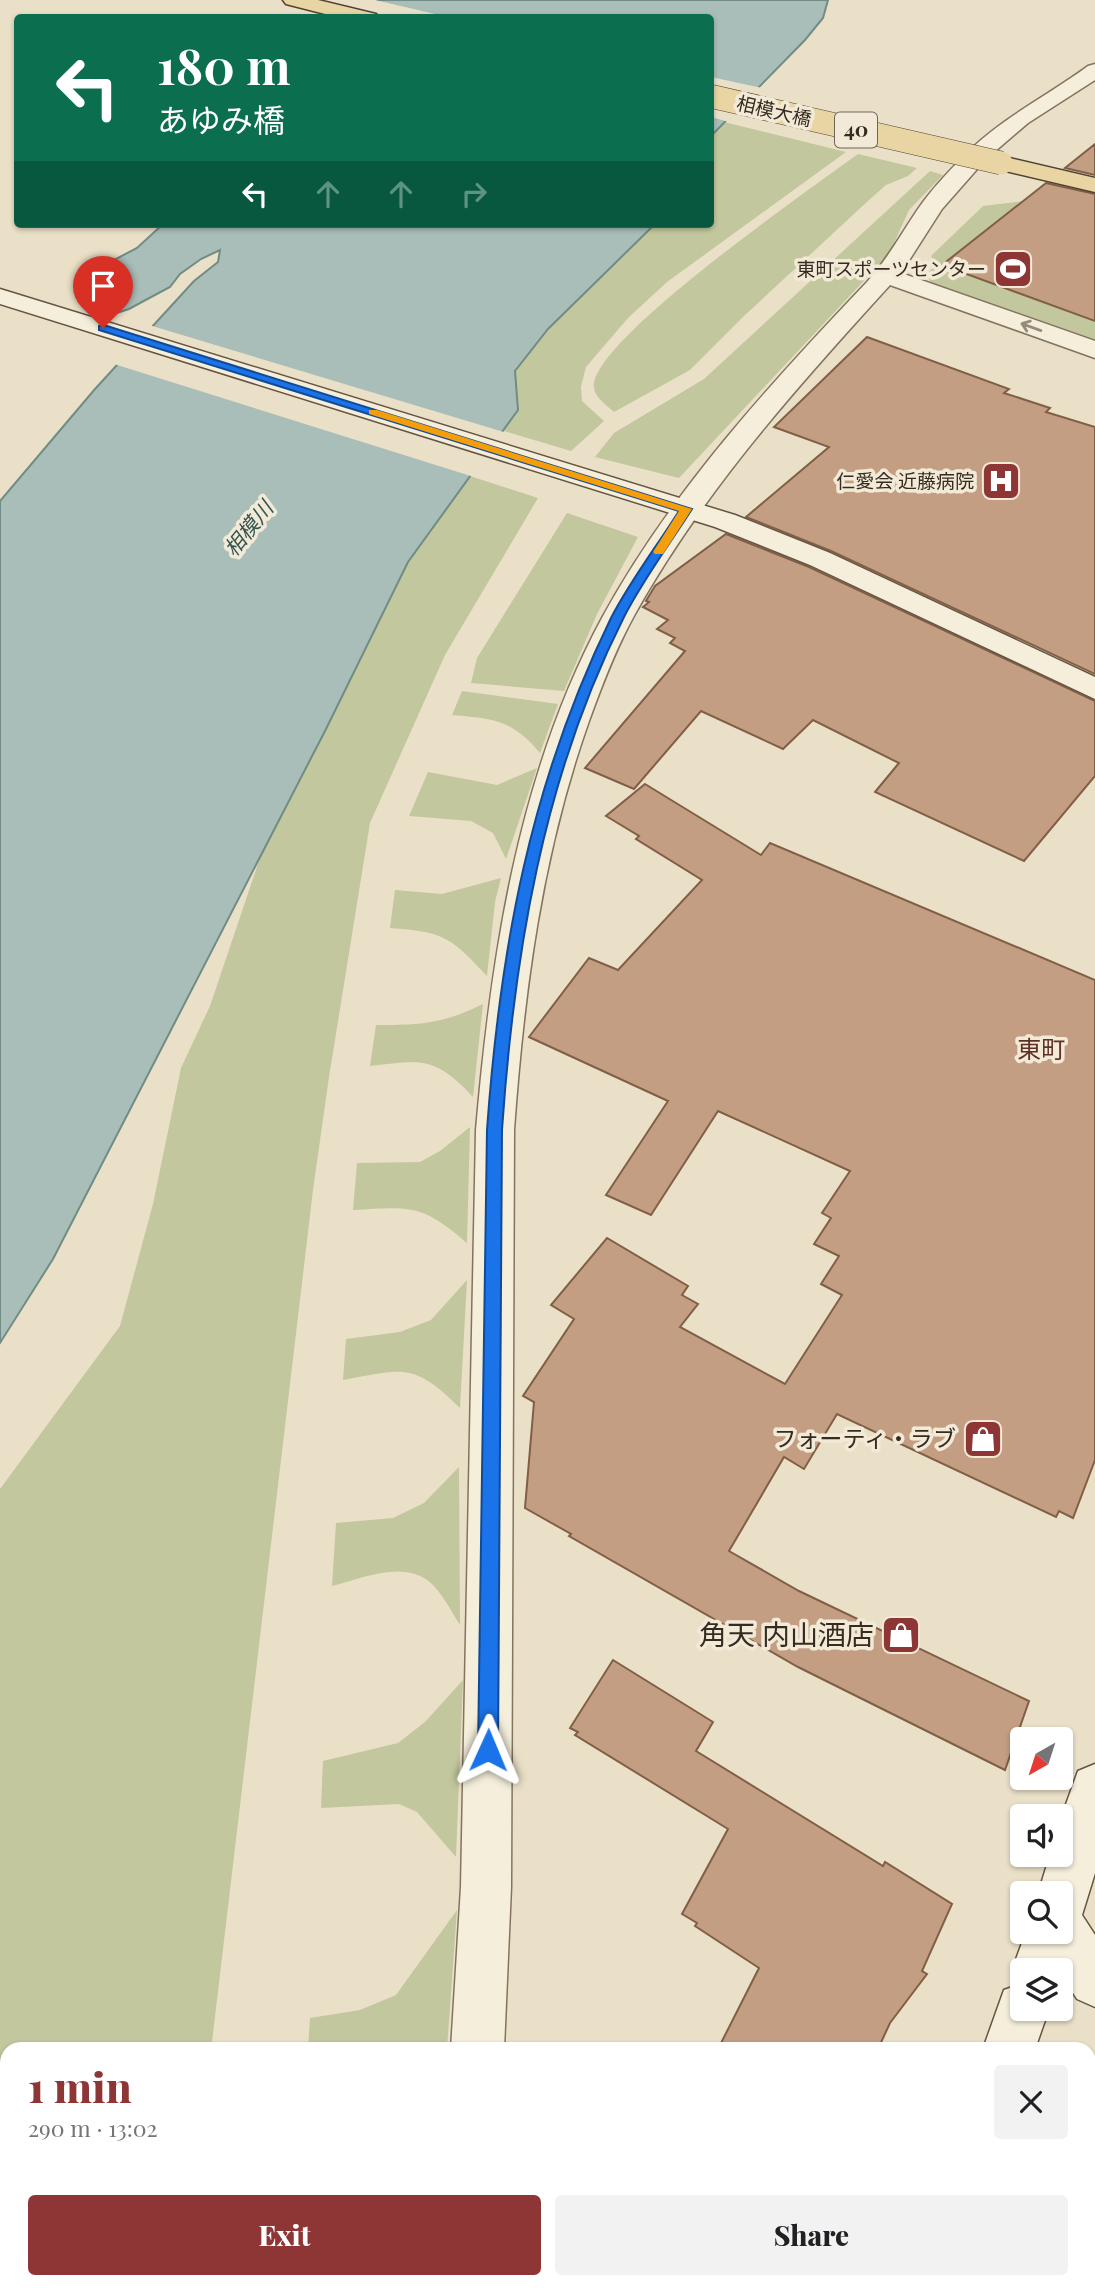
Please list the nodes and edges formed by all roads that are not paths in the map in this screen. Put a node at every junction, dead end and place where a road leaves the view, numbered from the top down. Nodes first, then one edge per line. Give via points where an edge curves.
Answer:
1 (293, 0) edge
2 (352, 14) edge
3 (1095, 70) edge
4 (714, 97) edge
5 (1095, 185) edge
6 (887, 276) junction
7 (0, 296) edge
8 (1095, 351) edge
9 (673, 505) junction
10 (1095, 690) edge
11 (1095, 1788) edge
12 (1067, 1881) edge
13 (1071, 1944) edge
14 (1095, 1981) edge
15 (1019, 2021) edge
16 (477, 2042) edge
17 (1011, 2042) edge

1 - 2 main road
3 - 6 street via 995,139 927,213
4 - 5 main road, 相模大橋 / 40, bridge
8 -> 6 street
6 - 9 street
7 - 9 street
9 - 10 street via 820,559
9 - 16 street via 573,719 545,802 511,965 501,1040 495,1130 486,1887
11 - 12 street
13 - 14 street
15 - 17 street

